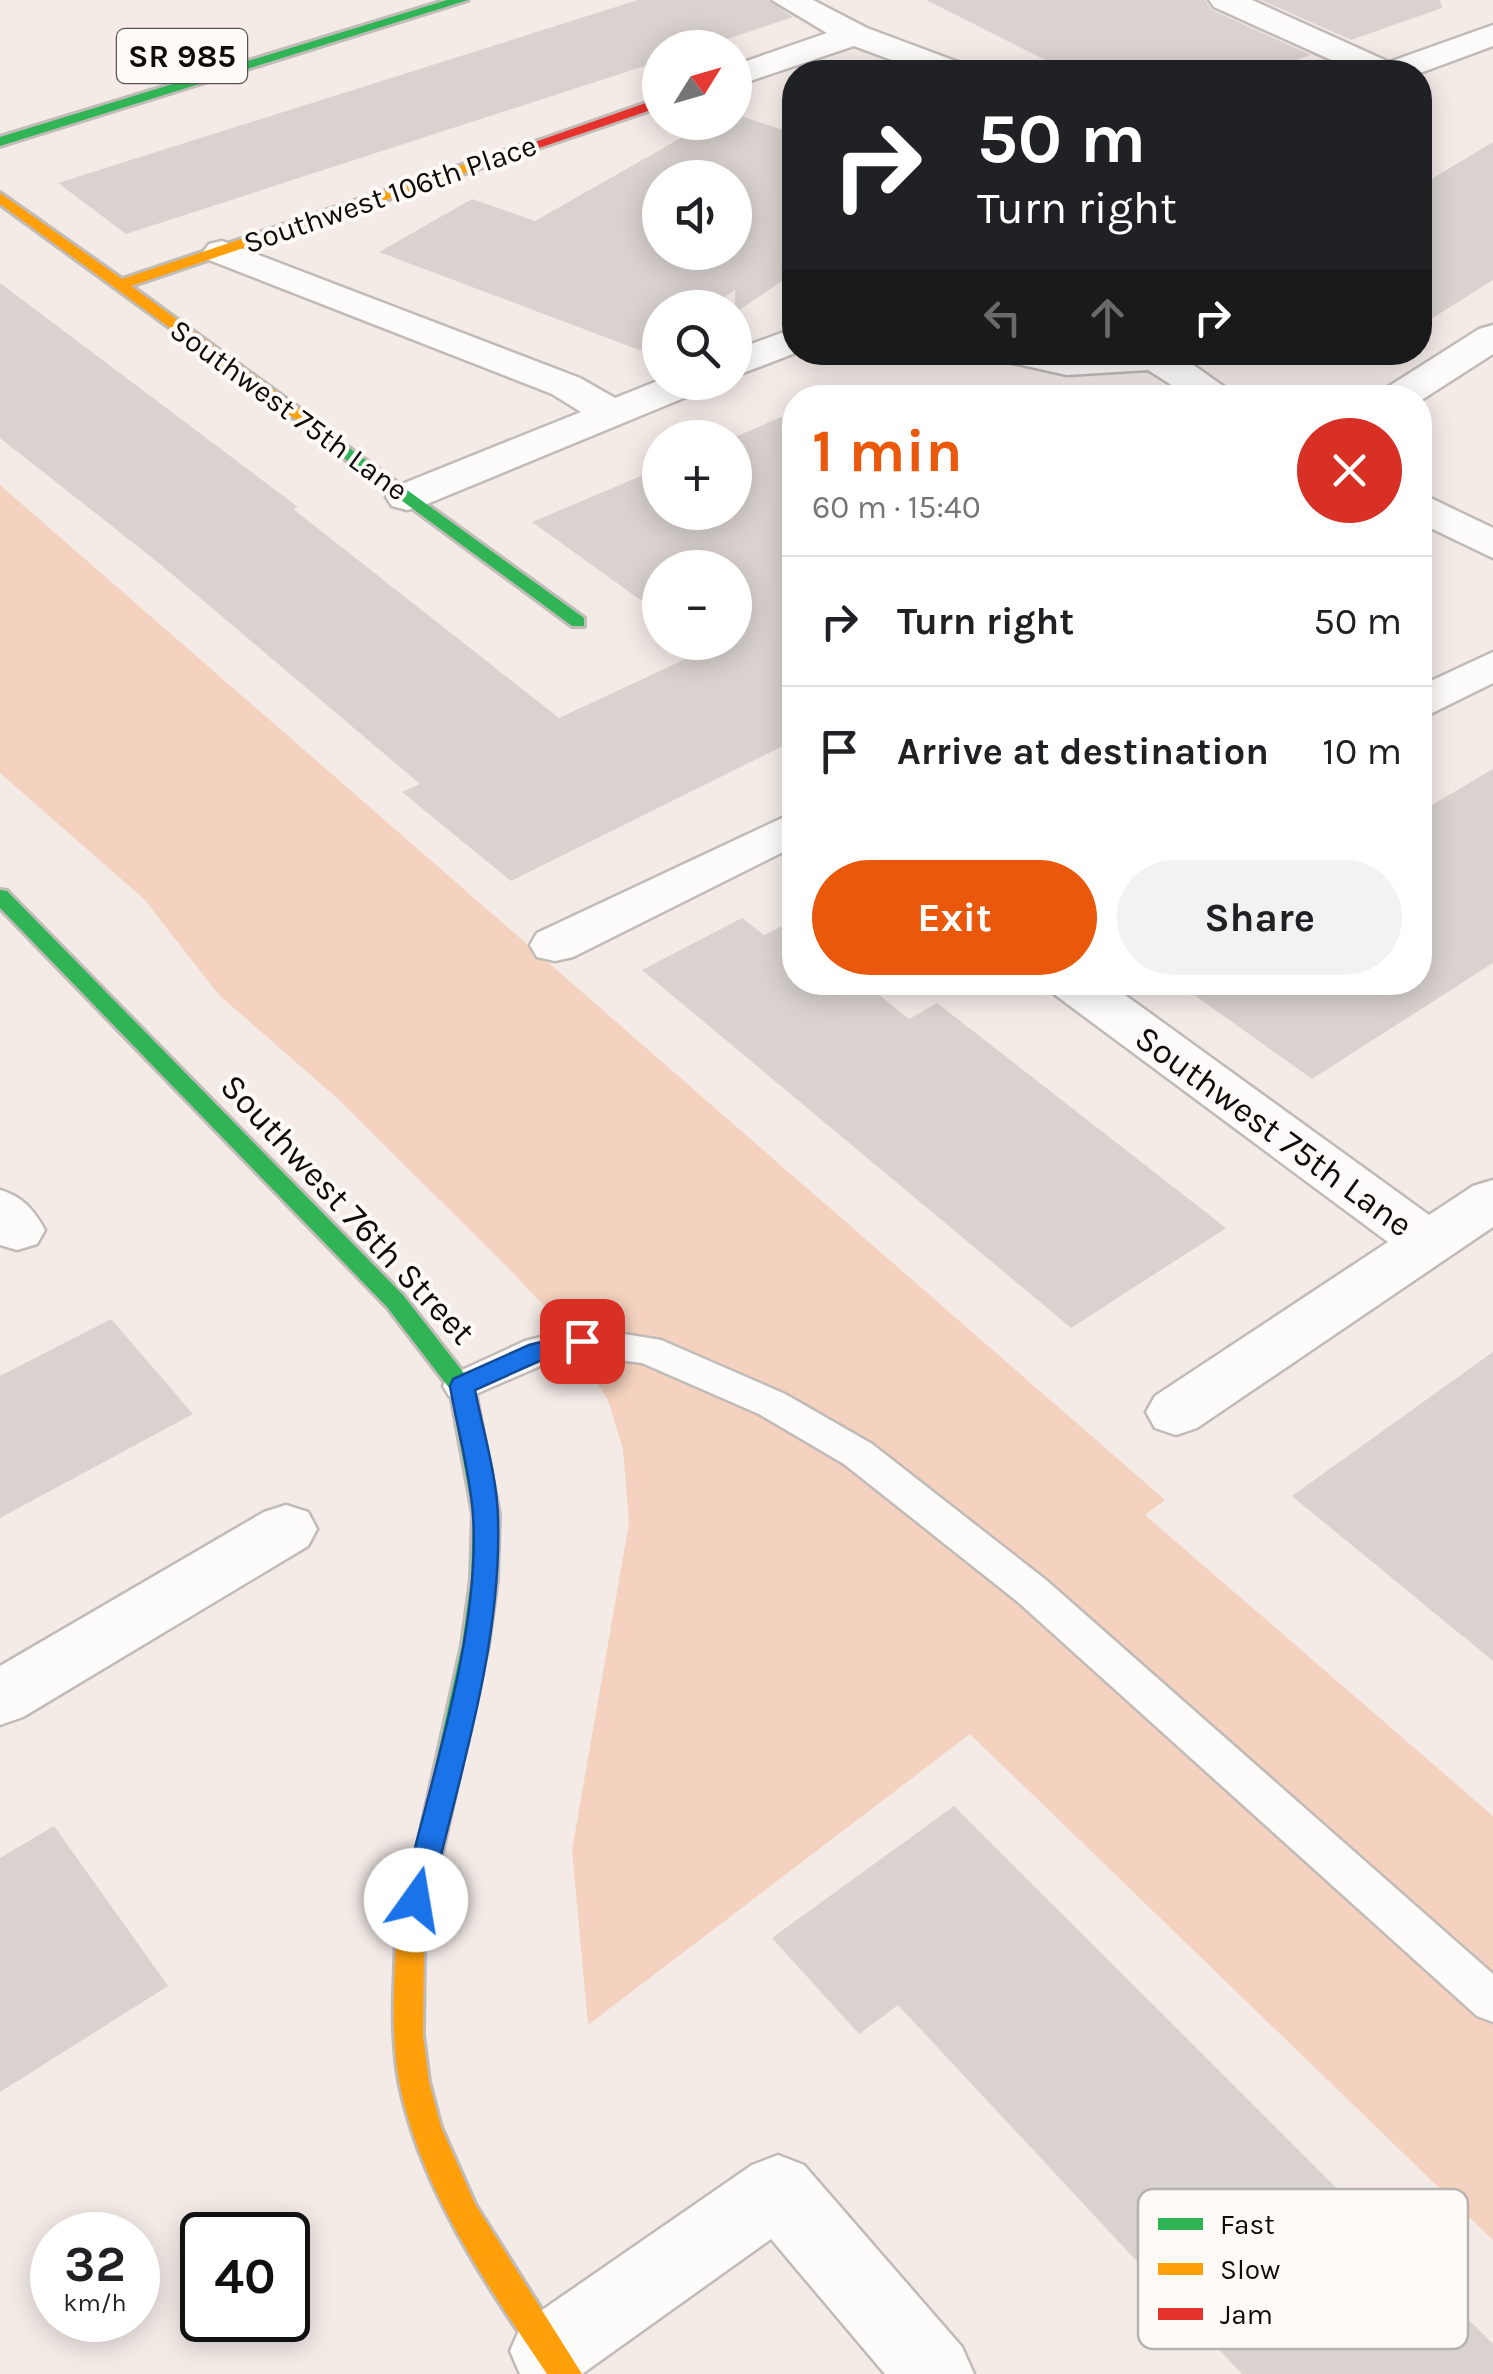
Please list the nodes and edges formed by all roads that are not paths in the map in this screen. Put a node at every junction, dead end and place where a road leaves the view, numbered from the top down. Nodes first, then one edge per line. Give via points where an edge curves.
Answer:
1 (462, 0) edge
2 (788, 0) edge
3 (1226, 0) edge
4 (855, 34) junction
5 (1493, 35) edge
6 (923, 60) edge
7 (1361, 60) edge
8 (1422, 60) edge
9 (752, 70) edge
10 (752, 75) edge
11 (782, 84) edge
12 (642, 108) edge
13 (0, 142) edge
14 (0, 197) edge
15 (222, 252) junction
16 (120, 284) junction
17 (1493, 337) edge
18 (782, 345) edge
19 (752, 357) edge
20 (1166, 365) edge
21 (1199, 385) edge
22 (1417, 385) edge
23 (645, 400) edge
24 (611, 414) junction
25 (407, 497) junction
26 (1432, 512) edge
27 (1493, 545) edge
28 (578, 622) dead end
29 (1493, 665) edge
30 (1432, 699) edge
31 (782, 833) edge
32 (0, 896) edge
33 (555, 945) dead end
34 (1090, 995) edge
35 (1493, 1200) edge
36 (1428, 1243) junction
37 (462, 1386) junction
38 (1176, 1412) dead end
39 (286, 1529) dead end
40 (0, 1698) edge
41 (1493, 2002) edge
42 (557, 2362) edge
43 (935, 2374) edge

1 - 13 street, SR 985
2 - 4 street
3 - 7 street
4 - 6 street
4 - 9 street
5 - 8 street
10 - 11 street
12 - 15 street, Southwest 106th Place
14 - 16 street, Southwest 75th Lane
15 - 16 street, Southwest 106th Place
15 - 24 street via 566,386
16 - 25 street, Southwest 75th Lane
17 - 22 street
18 - 19 street
20 - 21 street
23 - 24 street
24 - 25 street
25 - 28 street, Southwest 75th Lane
26 - 27 street
29 - 30 street
31 - 33 street
32 - 37 street, Southwest 76th Street via 395,1300
34 - 36 street, Southwest 75th Lane
35 - 36 street
36 - 38 street
37 - 41 lane via 538,1351 582,1341 648,1350 772,1404 858,1454 1032,1590
37 - 42 street, Southwest 76th Street via 486,1514 484,1580 412,1918 408,2038 430,2138 472,2224
39 - 40 street
42 - 43 street via 778,2190

